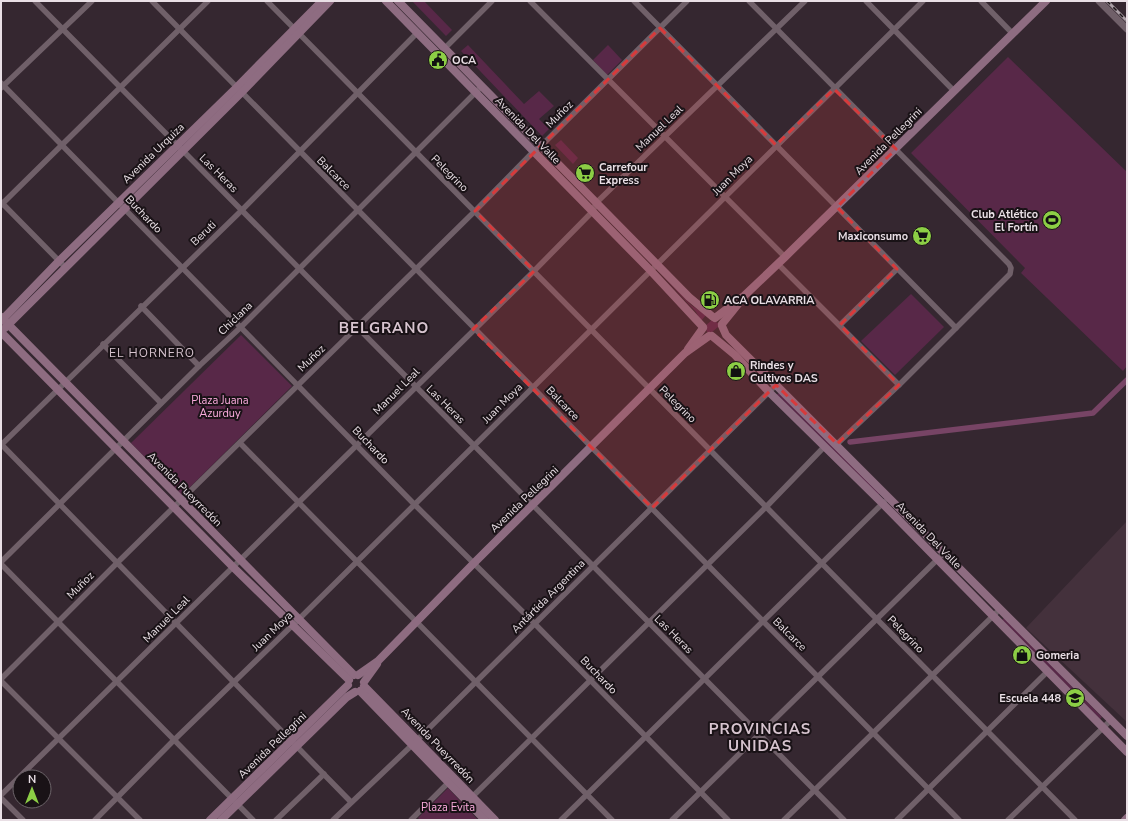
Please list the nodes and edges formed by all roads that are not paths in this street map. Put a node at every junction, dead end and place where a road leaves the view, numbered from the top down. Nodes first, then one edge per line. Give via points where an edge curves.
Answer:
1 (35, 1) edge
2 (92, 1) edge
3 (152, 1) edge
4 (208, 1) edge
5 (267, 1) edge
6 (322, 1) edge
7 (330, 1) edge
8 (386, 1) edge
9 (398, 1) edge
10 (492, 1) edge
11 (530, 1) edge
12 (634, 1) edge
13 (687, 1) edge
14 (749, 1) edge
15 (805, 1) edge
16 (866, 1) edge
17 (923, 1) edge
18 (981, 1) edge
19 (1046, 1) edge
20 (1098, 1) edge
21 (660, 28) junction
22 (776, 29) junction
23 (1127, 29) edge
24 (62, 30) junction
25 (179, 30) junction
26 (297, 30) junction
27 (895, 30) junction
28 (417, 33) junction
29 (1013, 34) junction
30 (445, 48) junction
31 (608, 80) junction
32 (2, 85) edge
33 (482, 86) junction
34 (718, 86) junction
35 (120, 87) junction
36 (834, 89) junction
37 (238, 90) junction
38 (954, 91) junction
39 (476, 93) junction
40 (358, 95) junction
41 (665, 136) junction
42 (61, 145) junction
43 (776, 145) junction
44 (541, 146) junction
45 (180, 148) junction
46 (896, 149) junction
47 (299, 152) junction
48 (533, 152) junction
49 (416, 153) junction
50 (725, 197) junction
51 (2, 203) edge
52 (596, 203) junction
53 (122, 205) junction
54 (837, 207) junction
55 (242, 210) junction
56 (358, 211) junction
57 (475, 211) junction
58 (593, 211) junction
59 (785, 257) junction
60 (657, 263) junction
61 (61, 264) junction
62 (778, 264) junction
63 (182, 267) junction
64 (300, 268) junction
65 (416, 268) junction
66 (897, 269) junction
67 (650, 270) junction
68 (534, 271) junction
69 (744, 296) junction
70 (142, 306) junction
71 (714, 317) junction
72 (3, 320) edge
73 (722, 325) junction
74 (840, 325) junction
75 (241, 327) junction
76 (357, 327) junction
77 (591, 328) junction
78 (703, 328) junction
79 (956, 328) junction
80 (473, 329) junction
81 (1, 331) edge
82 (711, 336) junction
83 (103, 344) junction
84 (685, 353) junction
85 (199, 366) junction
86 (66, 382) junction
87 (776, 385) junction
88 (899, 385) junction
89 (297, 386) junction
90 (415, 387) junction
91 (532, 387) junction
92 (58, 390) junction
93 (649, 390) junction
94 (769, 392) junction
95 (161, 403) junction
96 (240, 443) junction
97 (356, 444) junction
98 (837, 444) junction
99 (1, 445) edge
100 (120, 445) junction
101 (474, 446) junction
102 (824, 447) junction
103 (592, 448) junction
104 (710, 450) junction
105 (890, 497) junction
106 (182, 500) junction
107 (299, 503) junction
108 (882, 503) junction
109 (59, 504) junction
110 (414, 504) junction
111 (532, 506) junction
112 (767, 506) junction
113 (175, 507) junction
114 (652, 508) junction
115 (945, 552) junction
116 (240, 559) junction
117 (937, 559) junction
118 (357, 561) junction
119 (821, 562) junction
120 (1, 563) edge
121 (116, 564) junction
122 (473, 564) junction
123 (708, 564) junction
124 (593, 566) junction
125 (234, 567) junction
126 (1000, 609) junction
127 (993, 616) junction
128 (877, 618) junction
129 (763, 620) junction
130 (176, 622) junction
131 (296, 622) junction
132 (649, 622) junction
133 (57, 623) junction
134 (416, 623) junction
135 (534, 623) junction
136 (378, 661) junction
137 (1048, 672) junction
138 (932, 676) junction
139 (819, 677) junction
140 (704, 678) junction
141 (352, 679) junction
142 (1, 680) edge
143 (591, 680) junction
144 (116, 682) junction
145 (233, 682) junction
146 (476, 682) junction
147 (361, 688) junction
148 (1111, 720) junction
149 (1104, 728) junction
150 (874, 732) junction
151 (987, 732) junction
152 (760, 734) junction
153 (645, 736) junction
154 (1127, 736) edge
155 (530, 737) junction
156 (59, 739) junction
157 (173, 741) junction
158 (294, 743) junction
159 (414, 743) junction
160 (1127, 752) edge
161 (324, 774) junction
162 (448, 783) junction
163 (1042, 786) junction
164 (929, 789) junction
165 (815, 790) junction
166 (700, 792) junction
167 (586, 794) junction
168 (1, 795) edge
169 (1, 798) edge
170 (118, 798) junction
171 (469, 799) junction
172 (234, 802) junction
173 (351, 802) junction
174 (1127, 818) edge
175 (414, 819) edge
176 (490, 819) edge
177 (23, 820) edge
178 (95, 820) edge
179 (140, 820) edge
180 (210, 820) edge
181 (221, 820) edge
182 (253, 820) edge
183 (276, 820) edge
184 (333, 820) edge
185 (561, 820) edge
186 (612, 820) edge
187 (672, 820) edge
188 (728, 820) edge
189 (784, 820) edge
190 (844, 820) edge
191 (897, 820) edge
192 (959, 820) edge
193 (1008, 820) edge
194 (1075, 820) edge
195 (1125, 820) edge

1 - 24 street, Las Heras
2 - 24 street
3 - 25 street, Balcarce
4 - 25 street
5 - 26 street, Pelegrino
6 - 26 main road, Avenida Urquiza
7 - 26 main road
8 - 28 main road, Avenida Del Valle
9 - 30 main road, Avenida Del Valle
10 - 30 street
11 - 31 street
12 - 21 street
13 - 21 street, Muñoz
14 - 22 street
15 - 22 street, Manuel Leal
16 - 27 street
17 - 27 street, Juan Moya
18 - 29 street
19 - 29 main road, Avenida Pellegrini
20 - 23 street
21 - 31 street, Muñoz
21 - 34 street
22 - 34 street, Manuel Leal
22 - 36 street
24 - 32 street
24 - 35 street, Las Heras
25 - 35 street
25 - 37 street, Balcarce
26 - 37 main road, Avenida Urquiza
26 - 40 street, Pelegrino
27 - 36 street, Juan Moya
27 - 38 street
28 - 39 main road, Avenida Del Valle
28 - 40 street, Beruti
29 - 38 main road, Avenida Pellegrini
30 - 33 main road, Avenida Del Valle
31 - 41 street
31 - 44 street, Muñoz
32 - 42 street, Buchardo
33 - 39 street, Chiclana
33 - 44 main road, Avenida Del Valle
34 - 41 street, Manuel Leal
34 - 43 street
35 - 42 street
35 - 45 street, Las Heras
36 - 43 street, Juan Moya
36 - 46 street
37 - 45 main road, Avenida Urquiza
37 - 47 street, Balcarce
38 - 46 main road, Avenida Pellegrini
39 - 48 main road, Avenida Del Valle
39 - 49 street, Chiclana
40 - 47 street, Beruti
40 - 49 street, Pelegrino
41 - 50 street
41 - 52 street, Manuel Leal
42 - 51 street
42 - 53 street, Buchardo
43 - 50 street, Juan Moya
43 - 54 street
44 - 48 street, Muñoz
44 - 52 main road, Avenida Del Valle
45 - 53 main road, Avenida Urquiza
45 - 55 street, Las Heras
46 - 54 main road, Avenida Pellegrini
46 - 79 street via 1011,268 1010,274
47 - 55 street, Beruti
47 - 56 street, Balcarce
48 - 57 street, Muñoz
48 - 58 main road, Avenida Del Valle
49 - 56 street, Chiclana
49 - 57 street, Pelegrino
50 - 59 street
50 - 60 street, Juan Moya
51 - 61 street
52 - 58 street, Manuel Leal
52 - 60 main road, Avenida Del Valle
53 - 61 main road, Avenida Urquiza
53 - 63 street, Buchardo
54 - 59 main road, Avenida Pellegrini
54 - 66 street
55 - 63 street, Beruti
55 - 64 street, Las Heras
56 - 64 street, Chiclana
56 - 65 street, Balcarce
57 - 65 street, Muñoz
57 - 68 street, Pelegrino
58 - 67 main road, Avenida Del Valle
58 - 68 street, Manuel Leal
59 - 62 main road, Avenida Pellegrini
60 - 67 street, Juan Moya
60 - 71 main road, Avenida Del Valle via 689,297
61 - 72 main road, Avenida Urquiza
62 - 69 main road, Avenida Pellegrini
62 - 74 street
63 - 70 street, Beruti
63 - 75 street, Buchardo
64 - 75 street, Chiclana
64 - 76 street, Las Heras
65 - 76 street, Muñoz
65 - 80 street, Balcarce
66 - 74 street
66 - 79 street
67 - 77 street, Juan Moya
67 - 78 main road, Avenida Del Valle
68 - 77 street, Pelegrino
68 - 80 street, Manuel Leal
69 - 71 main road, Avenida Pellegrini
69 - 73 main road, Avenida Pellegrini
70 - 83 street, Beruti
70 - 85 street
71 - 73 main road
71 - 78 main road via 707,320
72 - 81 main road, Avenida Urquiza
72 - 86 main road, Avenida Pueyrredón
73 - 82 main road via 718,332
73 - 87 main road, Avenida Del Valle via 726,335
74 - 88 street
75 - 85 street, Chiclana
75 - 89 street, Buchardo
76 - 89 street, Muñoz
76 - 90 street, Las Heras
77 - 91 street, Juan Moya
77 - 93 street, Pelegrino
78 - 82 main road via 703,331
78 - 84 main road, Avenida Pellegrini
79 - 88 street
80 - 90 street, Manuel Leal
80 - 91 street, Balcarce
81 - 92 main road, Avenida Pueyrredón
82 - 84 main road, Avenida Pellegrini
82 - 94 main road, Avenida Del Valle via 735,355
83 - 86 street, Beruti
83 - 95 street
84 - 93 main road, Avenida Pellegrini
85 - 95 street, Chiclana
86 - 92 street, Beruti
86 - 100 main road, Avenida Pueyrredón
87 - 94 street, Antártida Argentina
87 - 98 main road, Avenida Del Valle
88 - 98 street
89 - 96 street, Muñoz
89 - 97 street, Buchardo
90 - 97 street, Manuel Leal
90 - 101 street, Las Heras
91 - 101 street, Juan Moya
91 - 103 street, Balcarce
92 - 99 street, Beruti
92 - 100 main road, Avenida Pueyrredón
93 - 103 main road, Avenida Pellegrini
93 - 104 street, Pelegrino
94 - 102 main road, Avenida Del Valle
94 - 104 street, Antártida Argentina
95 - 100 street, Chiclana
96 - 106 street, Muñoz
96 - 107 street
97 - 107 street, Manuel Leal
97 - 110 street, Buchardo
98 - 105 main road, Avenida Del Valle
99 - 109 street
100 - 106 main road, Avenida Pueyrredón
100 - 109 street, Chiclana
100 - 113 main road, Avenida Pueyrredón
101 - 110 street, Juan Moya
101 - 111 street, Las Heras
102 - 108 main road, Avenida Del Valle
102 - 112 street
103 - 111 main road, Avenida Pellegrini
103 - 114 street, Balcarce
104 - 112 street, Pelegrino
104 - 114 street, Antártida Argentina
105 - 108 street
105 - 115 main road, Avenida Del Valle
106 - 113 street, Muñoz
106 - 116 main road, Avenida Pueyrredón
107 - 116 street, Manuel Leal
107 - 118 street
108 - 117 main road, Avenida Del Valle
108 - 119 street
109 - 120 street, Chiclana
109 - 121 street
110 - 118 street, Juan Moya
110 - 122 street, Buchardo
111 - 122 main road, Avenida Pellegrini
111 - 124 street, Las Heras
112 - 119 street, Pelegrino
112 - 123 street
113 - 121 street, Muñoz
113 - 125 main road, Avenida Pueyrredón
114 - 123 street, Balcarce
114 - 124 street, Antártida Argentina
115 - 117 street
115 - 126 main road, Avenida Del Valle
116 - 125 street, Manuel Leal
116 - 131 main road, Avenida Pueyrredón
117 - 127 main road, Avenida Del Valle
117 - 128 street
118 - 131 street, Juan Moya
118 - 134 street
119 - 128 street, Pelegrino
119 - 129 street
120 - 133 street
121 - 130 street
121 - 133 street, Muñoz
122 - 134 main road, Avenida Pellegrini
122 - 135 street, Buchardo
123 - 129 street, Balcarce
123 - 132 street
124 - 132 street, Las Heras
124 - 135 street, Antártida Argentina
125 - 130 street, Manuel Leal
125 - 131 main road, Avenida Pueyrredón
126 - 127 street
126 - 148 main road, Avenida Del Valle
127 - 137 main road, Avenida Del Valle
127 - 138 street
128 - 138 street, Pelegrino
128 - 139 street
129 - 139 street, Balcarce
129 - 140 street
130 - 144 street, Manuel Leal
130 - 145 street
131 - 141 main road, Avenida Pueyrredón
131 - 145 street, Juan Moya
132 - 140 street, Las Heras
132 - 143 street
133 - 142 street, Muñoz
133 - 144 street
134 - 136 main road, Avenida Pellegrini
134 - 146 street
135 - 143 street, Buchardo
135 - 146 street, Antártida Argentina
136 - 141 main road, Avenida Pellegrini
136 - 147 main road, Avenida Pellegrini
137 - 149 main road, Avenida Del Valle
137 - 151 street
138 - 150 street
138 - 151 street, Pelegrino
139 - 150 street, Balcarce
139 - 152 street
140 - 152 street, Las Heras
140 - 153 street
141 - 147 main road
141 - 147 main road via 349,689
141 - 158 main road, Avenida Pellegrini
142 - 156 street
143 - 153 street, Buchardo
143 - 155 street
144 - 156 street, Manuel Leal
144 - 157 street
145 - 157 street, Juan Moya
145 - 158 street
146 - 155 street
146 - 159 street, Antártida Argentina
147 - 158 main road, Avenida Pellegrini
147 - 159 main road, Avenida Pueyrredón
148 - 149 street
148 - 154 main road, Avenida Del Valle
149 - 160 main road, Avenida Del Valle
149 - 163 street
150 - 164 street, Balcarce
150 - 165 street
151 - 163 street, Pelegrino
151 - 164 street
152 - 165 street, Las Heras
152 - 166 street
153 - 166 street, Buchardo
153 - 167 street
155 - 167 street
155 - 171 street
156 - 168 street, Manuel Leal
156 - 170 street
157 - 170 street, Juan Moya
157 - 172 street
158 - 161 street
158 - 172 main road, Avenida Pellegrini
159 - 162 main road, Avenida Pueyrredón
159 - 171 main road, Avenida Pueyrredón
159 - 173 street, Antártida Argentina
161 - 173 street
161 - 183 street
162 - 171 main road, Avenida Pueyrredón
162 - 175 street
163 - 193 street
163 - 194 street, Pelegrino
164 - 191 street
164 - 192 street, Balcarce
165 - 189 street
165 - 190 street, Las Heras
166 - 187 street
166 - 188 street, Buchardo
167 - 185 street
167 - 186 street
169 - 177 street
170 - 178 street, Juan Moya
170 - 179 street
171 - 176 main road, Avenida Pueyrredón
172 - 180 main road, Avenida Pellegrini
172 - 181 main road, Avenida Pellegrini
172 - 182 street
173 - 184 street, Antártida Argentina
174 - 195 main road

